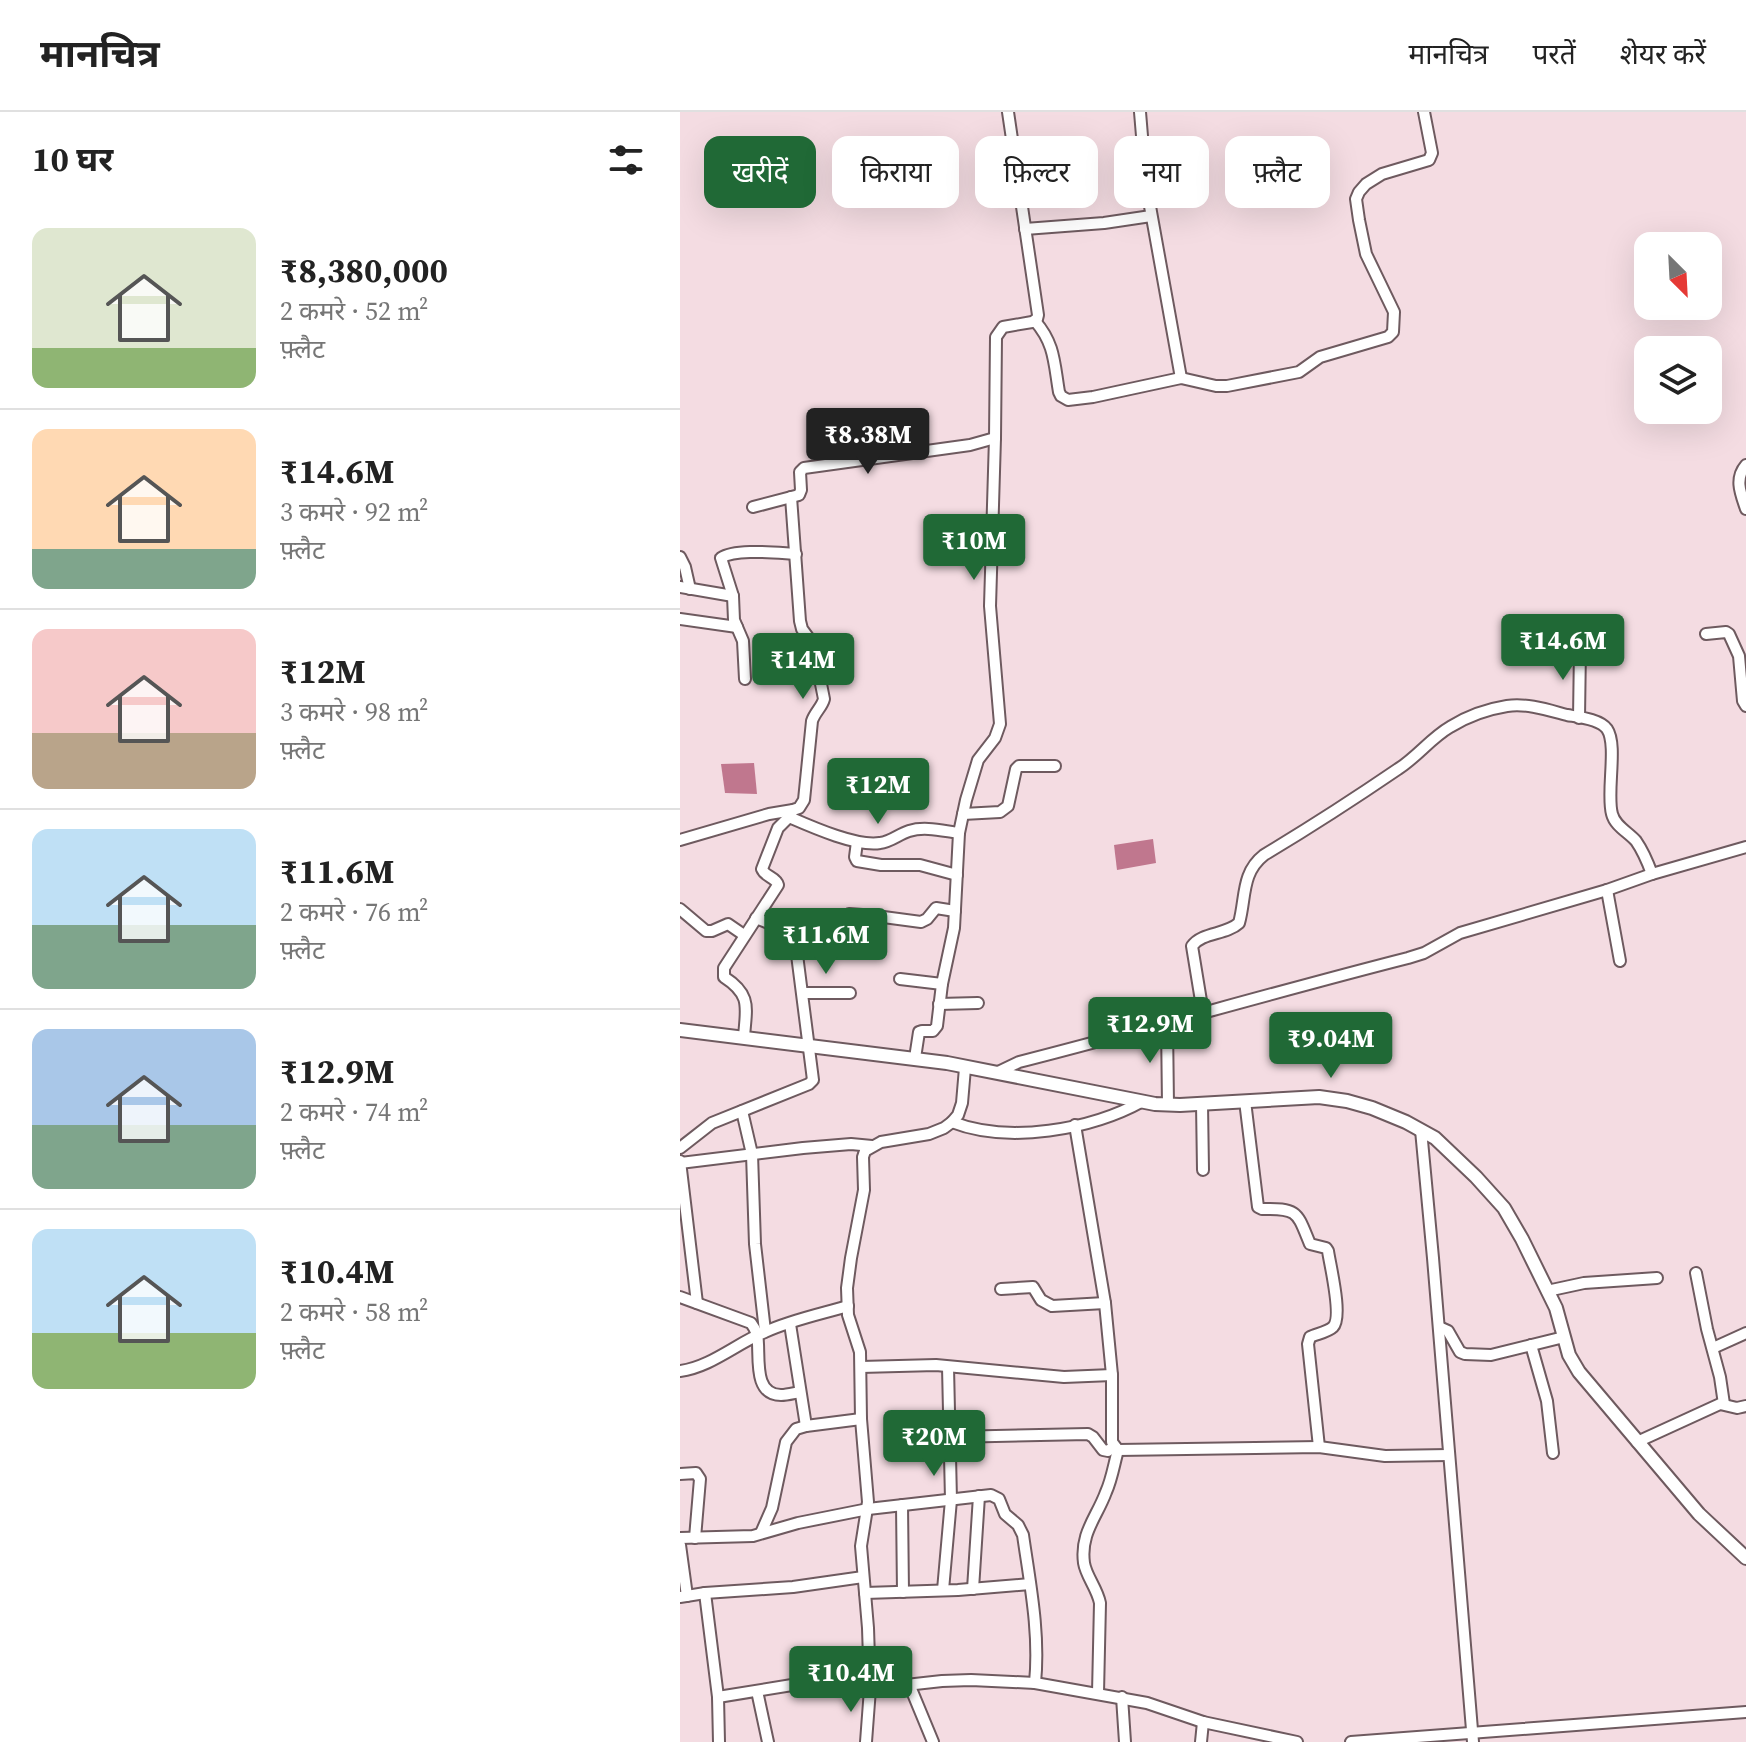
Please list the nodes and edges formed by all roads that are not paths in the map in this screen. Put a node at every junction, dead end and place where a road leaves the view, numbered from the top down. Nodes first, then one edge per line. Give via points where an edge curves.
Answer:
1 (1008, 112) edge
2 (1140, 112) edge
3 (1424, 112) edge
4 (1151, 216) junction
5 (1025, 229) junction
6 (1035, 321) junction
7 (1181, 378) junction
8 (995, 438) junction
9 (1746, 465) edge
10 (791, 497) junction
11 (753, 507) dead end
12 (1746, 509) edge
13 (796, 554) junction
14 (680, 557) edge
15 (685, 588) edge
16 (733, 596) junction
17 (680, 619) edge
18 (737, 627) junction
19 (1706, 634) dead end
20 (1580, 647) dead end
21 (745, 679) dead end
22 (1746, 706) edge
23 (1579, 718) junction
24 (1055, 766) dead end
25 (791, 814) junction
26 (963, 814) junction
27 (959, 833) junction
28 (680, 840) edge
29 (857, 842) junction
30 (1746, 847) edge
31 (1652, 874) junction
32 (957, 875) junction
33 (1607, 890) junction
34 (680, 909) edge
35 (955, 911) junction
36 (849, 914) dead end
37 (756, 918) junction
38 (744, 935) junction
39 (1620, 961) dead end
40 (900, 979) dead end
41 (942, 984) junction
42 (803, 993) junction
43 (850, 993) dead end
44 (978, 1003) dead end
45 (939, 1004) junction
46 (1203, 1013) junction
47 (1167, 1024) junction
48 (680, 1030) edge
49 (744, 1037) junction
50 (808, 1045) junction
51 (915, 1058) junction
52 (965, 1068) junction
53 (996, 1073) junction
54 (1143, 1101) junction
55 (1245, 1101) junction
56 (1202, 1104) junction
57 (1168, 1105) junction
58 (742, 1111) junction
59 (952, 1122) junction
60 (1075, 1125) junction
61 (1421, 1130) junction
62 (872, 1146) junction
63 (680, 1148) edge
64 (752, 1154) junction
65 (680, 1162) edge
66 (1203, 1170) dead end
67 (1696, 1273) dead end
68 (1657, 1278) dead end
69 (1001, 1289) dead end
70 (1547, 1291) junction
71 (680, 1297) edge
72 (697, 1303) junction
73 (1105, 1303) junction
74 (848, 1306) junction
75 (790, 1324) junction
76 (1439, 1327) junction
77 (761, 1333) junction
78 (1746, 1333) edge
79 (1564, 1337) junction
80 (1531, 1345) junction
81 (1713, 1348) junction
82 (861, 1367) junction
83 (948, 1367) junction
84 (680, 1371) edge
85 (1112, 1375) junction
86 (800, 1392) junction
87 (1724, 1404) junction
88 (1746, 1406) edge
89 (861, 1419) junction
90 (806, 1426) junction
91 (950, 1437) junction
92 (1637, 1442) junction
93 (1319, 1447) junction
94 (1116, 1448) junction
95 (1553, 1453) dead end
96 (1449, 1455) junction
97 (680, 1474) edge
98 (979, 1496) junction
99 (951, 1500) junction
100 (902, 1505) junction
101 (868, 1509) junction
102 (761, 1533) junction
103 (680, 1538) edge
104 (695, 1538) junction
105 (680, 1545) edge
106 (1746, 1558) edge
107 (863, 1577) junction
108 (1030, 1584) junction
109 (973, 1589) junction
110 (943, 1590) junction
111 (903, 1592) junction
112 (705, 1593) junction
113 (865, 1593) junction
114 (684, 1596) edge
115 (1035, 1683) junction
116 (909, 1684) junction
117 (870, 1689) junction
118 (757, 1691) junction
119 (1098, 1693) junction
120 (718, 1697) junction
121 (1122, 1697) junction
122 (1746, 1712) edge
123 (1203, 1722) junction
124 (1472, 1737) edge
125 (719, 1742) edge
126 (768, 1742) edge
127 (866, 1742) edge
128 (933, 1742) edge
129 (1125, 1742) edge
130 (1201, 1742) edge
131 (1297, 1742) edge
132 (1351, 1742) edge

1 - 5 street
2 - 4 street
3 - 7 street via 1429,160 1382,174 1356,199 1366,254 1394,312 1393,332 1380,341 1320,357 1299,372 1227,386
4 - 5 street
4 - 7 street
5 - 6 street
6 - 7 street via 1051,345 1064,399
6 - 8 street via 998,332
8 - 10 street via 804,468 801,493
8 - 26 street via 990,606 1000,724 978,760
9 - 12 street via 1738,480
10 - 11 street
10 - 13 street
13 - 16 street via 722,555
13 - 25 street via 800,621 813,644 824,699 812,721 804,800
14 - 15 street
15 - 16 street
16 - 18 street
17 - 18 street
18 - 21 street
19 - 22 street via 1729,634 1739,656
20 - 23 street
23 - 31 street via 1607,729 1612,815 1642,850
23 - 46 street via 1518,705 1450,726 1406,764 1256,861 1245,882 1239,923 1193,943
24 - 26 street via 1019,766 1005,810
25 - 28 street via 769,814
25 - 29 street
25 - 37 street via 778,828 762,869 778,885
26 - 27 street
27 - 29 street via 920,829 884,843
27 - 32 street
29 - 32 street via 857,861 920,865
30 - 31 street
31 - 33 street
32 - 35 street
33 - 39 street
33 - 46 street via 1460,933 1408,958
34 - 38 street via 706,931 728,924
35 - 36 street via 936,908 921,922
35 - 41 street
37 - 38 street
37 - 42 street via 793,935
38 - 49 street via 723,973 744,996
40 - 41 street
41 - 45 street
42 - 43 street
42 - 50 street
44 - 45 street
45 - 51 street via 936,1029 919,1032
46 - 47 street
47 - 53 street via 1019,1062
47 - 57 street
48 - 49 street
49 - 50 street
50 - 51 street
50 - 58 street via 812,1082
51 - 52 street
52 - 53 street
52 - 59 street via 962,1103
53 - 54 street
54 - 57 street
54 - 60 street
55 - 56 street
55 - 61 street via 1347,1101
55 - 93 street via 1258,1207 1297,1215 1310,1244 1328,1251 1336,1322 1310,1337 1308,1344
56 - 57 street
56 - 66 street
58 - 63 street via 712,1123
58 - 64 street
59 - 60 street via 983,1131 1048,1131
59 - 62 street via 929,1134
60 - 73 street
61 - 70 street via 1504,1208
61 - 76 street
62 - 64 street
62 - 74 street via 863,1157 864,1190
64 - 65 street
64 - 77 street
65 - 72 street
67 - 81 street
68 - 70 street
69 - 73 street via 1033,1287 1045,1303 1058,1307
70 - 79 street
71 - 72 street
72 - 77 street via 751,1323
73 - 85 street
74 - 75 street
74 - 82 street
75 - 77 street
75 - 86 street
76 - 80 street via 1465,1354 1491,1355
76 - 96 street
77 - 84 street
77 - 86 street via 759,1374 767,1389 781,1395
78 - 81 street
79 - 80 street
79 - 92 street via 1579,1372
80 - 95 street via 1547,1401
81 - 87 street
82 - 83 street
82 - 89 street
83 - 85 street via 1064,1377
83 - 91 street
85 - 94 street
86 - 90 street
87 - 88 street
87 - 92 street
89 - 90 street
89 - 101 street
90 - 102 street via 786,1442
91 - 94 street via 1088,1434 1103,1450
91 - 99 street
92 - 106 street via 1699,1514
93 - 94 street
93 - 96 street via 1385,1456
94 - 119 street via 1107,1492 1092,1519 1083,1557 1100,1603
96 - 124 street
97 - 104 street via 696,1473 700,1479
98 - 99 street
98 - 108 street via 996,1496 1021,1529
98 - 109 street
99 - 100 street
99 - 110 street
100 - 101 street
100 - 111 street
101 - 102 street
101 - 107 street via 861,1546
102 - 104 street
103 - 104 street
105 - 114 street
107 - 112 street
107 - 113 street
108 - 109 street
108 - 115 street via 1037,1636
109 - 110 street
110 - 111 street
111 - 113 street
112 - 114 street
112 - 120 street
113 - 117 street
115 - 116 street
115 - 119 street
116 - 117 street
116 - 128 street
117 - 118 street via 792,1685
117 - 127 street
118 - 120 street
118 - 126 street
119 - 121 street
120 - 125 street
121 - 123 street
121 - 129 street
122 - 124 street
123 - 130 street
123 - 131 street
124 - 132 street

